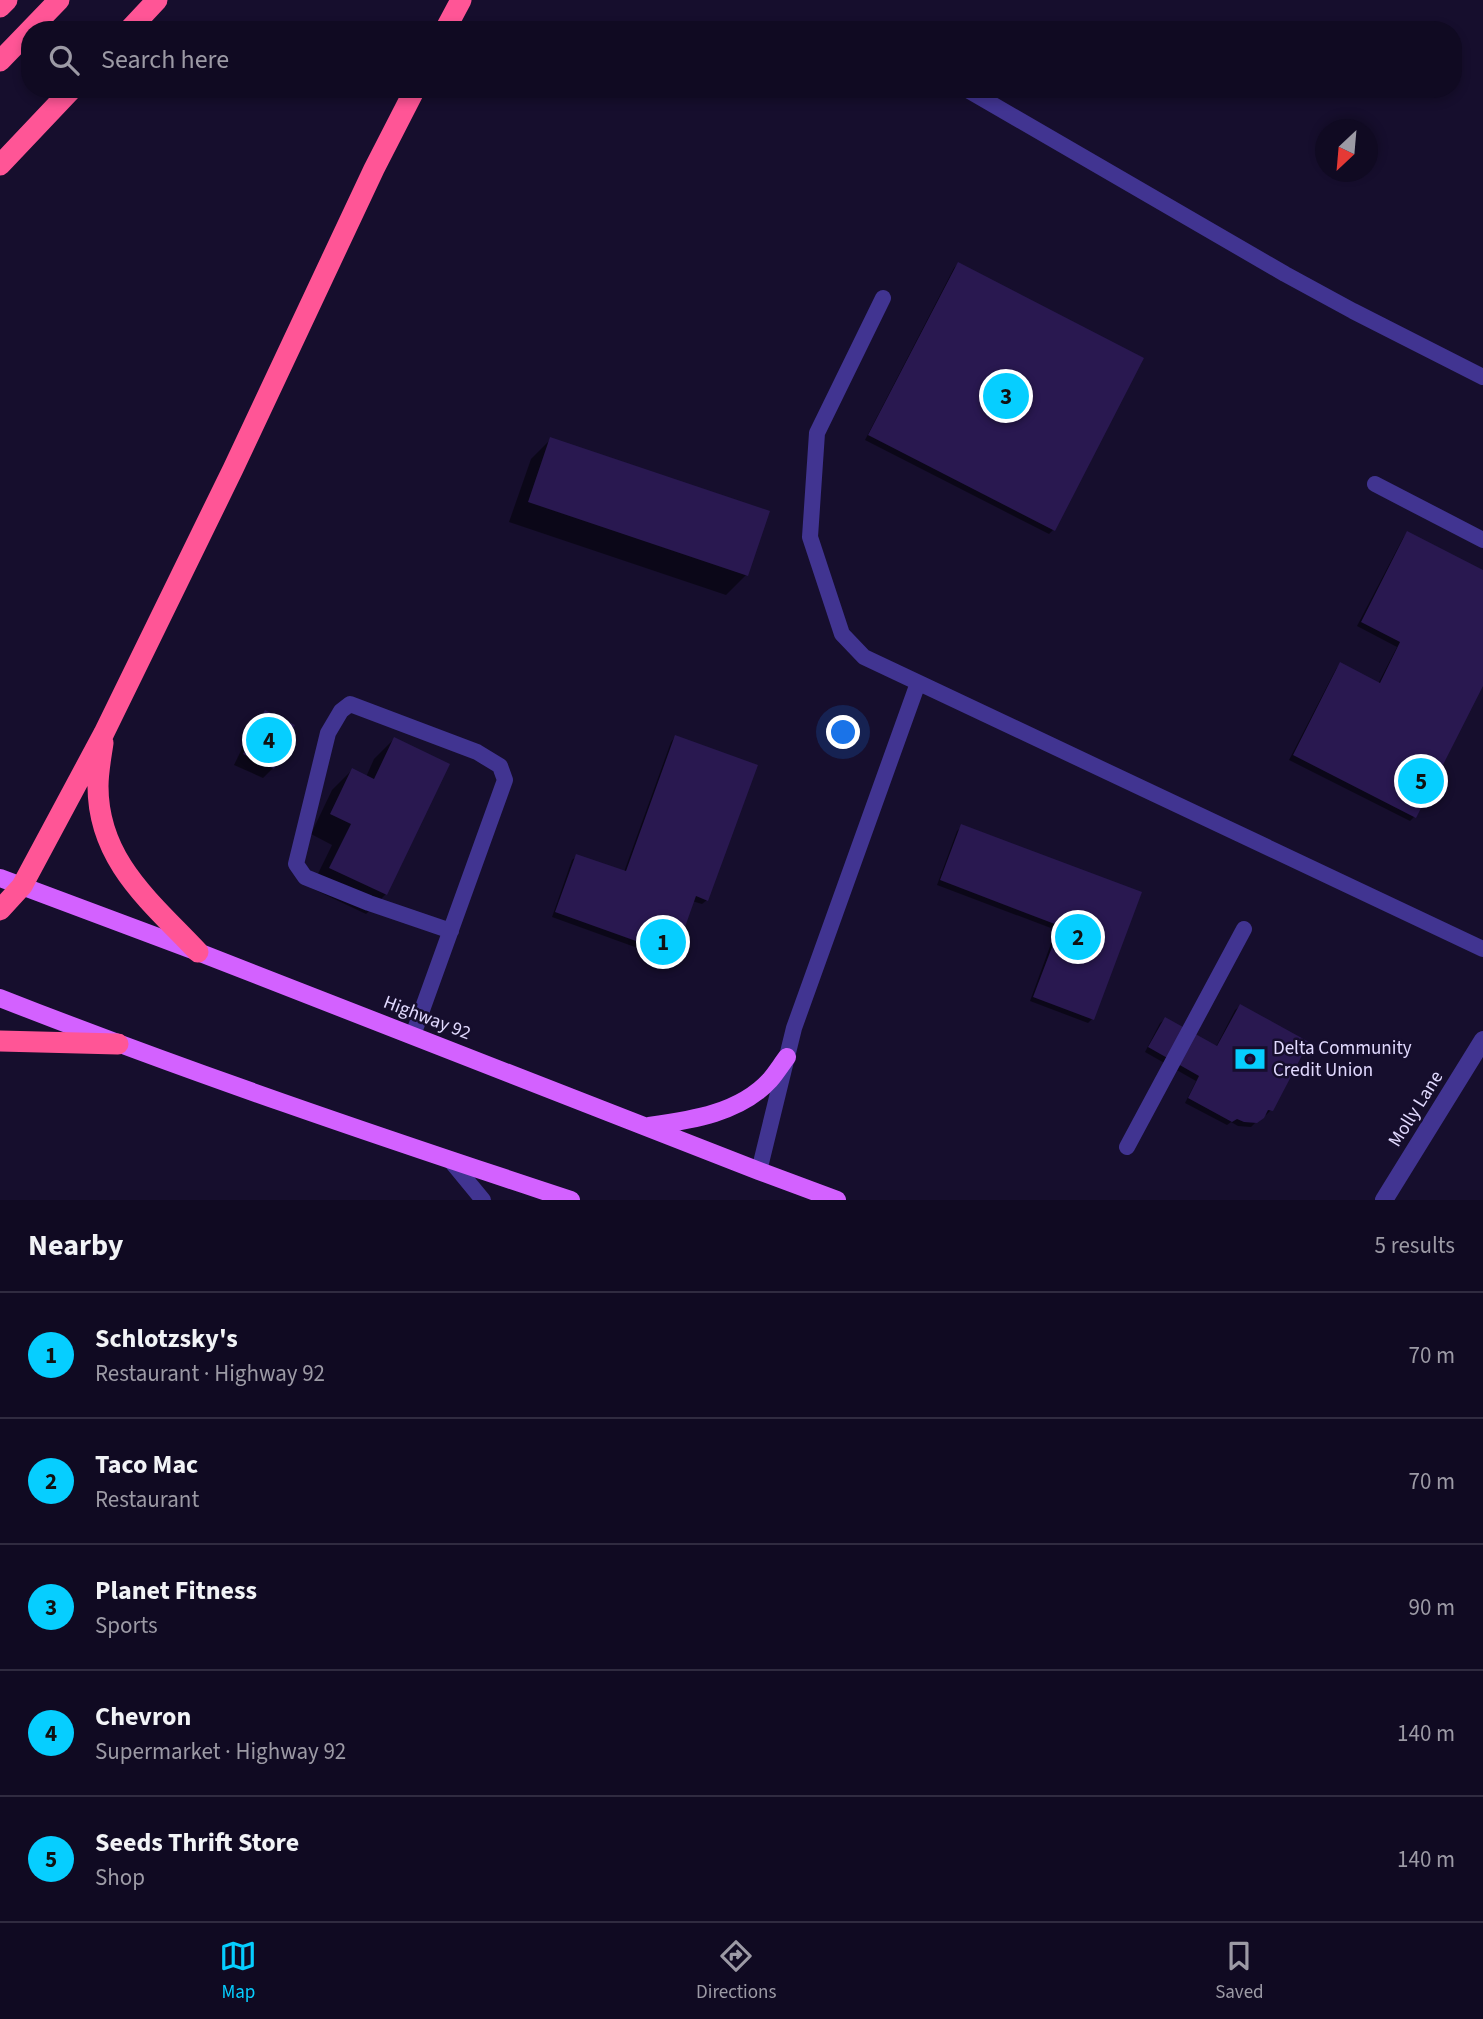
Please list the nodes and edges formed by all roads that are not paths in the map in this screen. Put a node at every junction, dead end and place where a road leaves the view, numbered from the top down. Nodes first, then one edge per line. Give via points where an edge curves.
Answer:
1 (7, 0) edge
2 (59, 0) edge
3 (157, 0) edge
4 (460, 0) edge
5 (0, 7) edge
6 (39, 21) edge
7 (137, 21) edge
8 (450, 21) edge
9 (21, 39) edge
10 (0, 61) edge
11 (63, 98) edge
12 (410, 98) edge
13 (981, 98) edge
14 (0, 165) edge
15 (883, 298) dead end
16 (1483, 377) edge
17 (1375, 484) dead end
18 (1483, 540) edge
19 (918, 682) junction
20 (104, 733) junction
21 (0, 878) edge
22 (23, 886) junction
23 (0, 910) edge
24 (1244, 929) dead end
25 (451, 932) junction
26 (1483, 949) edge
27 (198, 951) junction
28 (0, 998) edge
29 (413, 1035) junction
30 (1483, 1040) edge
31 (0, 1041) edge
32 (118, 1044) junction
33 (787, 1058) junction
34 (646, 1126) junction
35 (1127, 1147) dead end
36 (450, 1160) junction
37 (759, 1171) junction
38 (483, 1200) edge
39 (571, 1200) edge
40 (837, 1200) edge
41 (1384, 1200) edge

1 - 5 highway
2 - 6 highway
3 - 7 highway
4 - 8 highway
9 - 10 highway
11 - 14 highway
12 - 20 highway
13 - 16 lane via 1284,274
15 - 19 lane via 817,433 810,537 842,634 864,657
17 - 18 lane
19 - 26 lane
19 - 33 lane
20 - 22 highway
20 - 27 highway via 98,786 107,841 120,866
21 - 22 main road, Highway 92
22 - 23 highway
22 - 27 main road, Highway 92
24 - 35 lane
25 - 25 lane via 505,780 500,766 477,752 350,704 328,733 296,864 305,877
25 - 29 lane
27 - 29 main road, Highway 92
28 - 32 main road
29 - 34 main road, Highway 92
30 - 41 street, Molly Lane
31 - 32 highway
32 - 36 main road
33 - 34 main road via 751,1097 703,1117
33 - 37 lane
34 - 37 main road, Highway 92
36 - 38 lane
36 - 39 main road
37 - 40 main road, Highway 92

